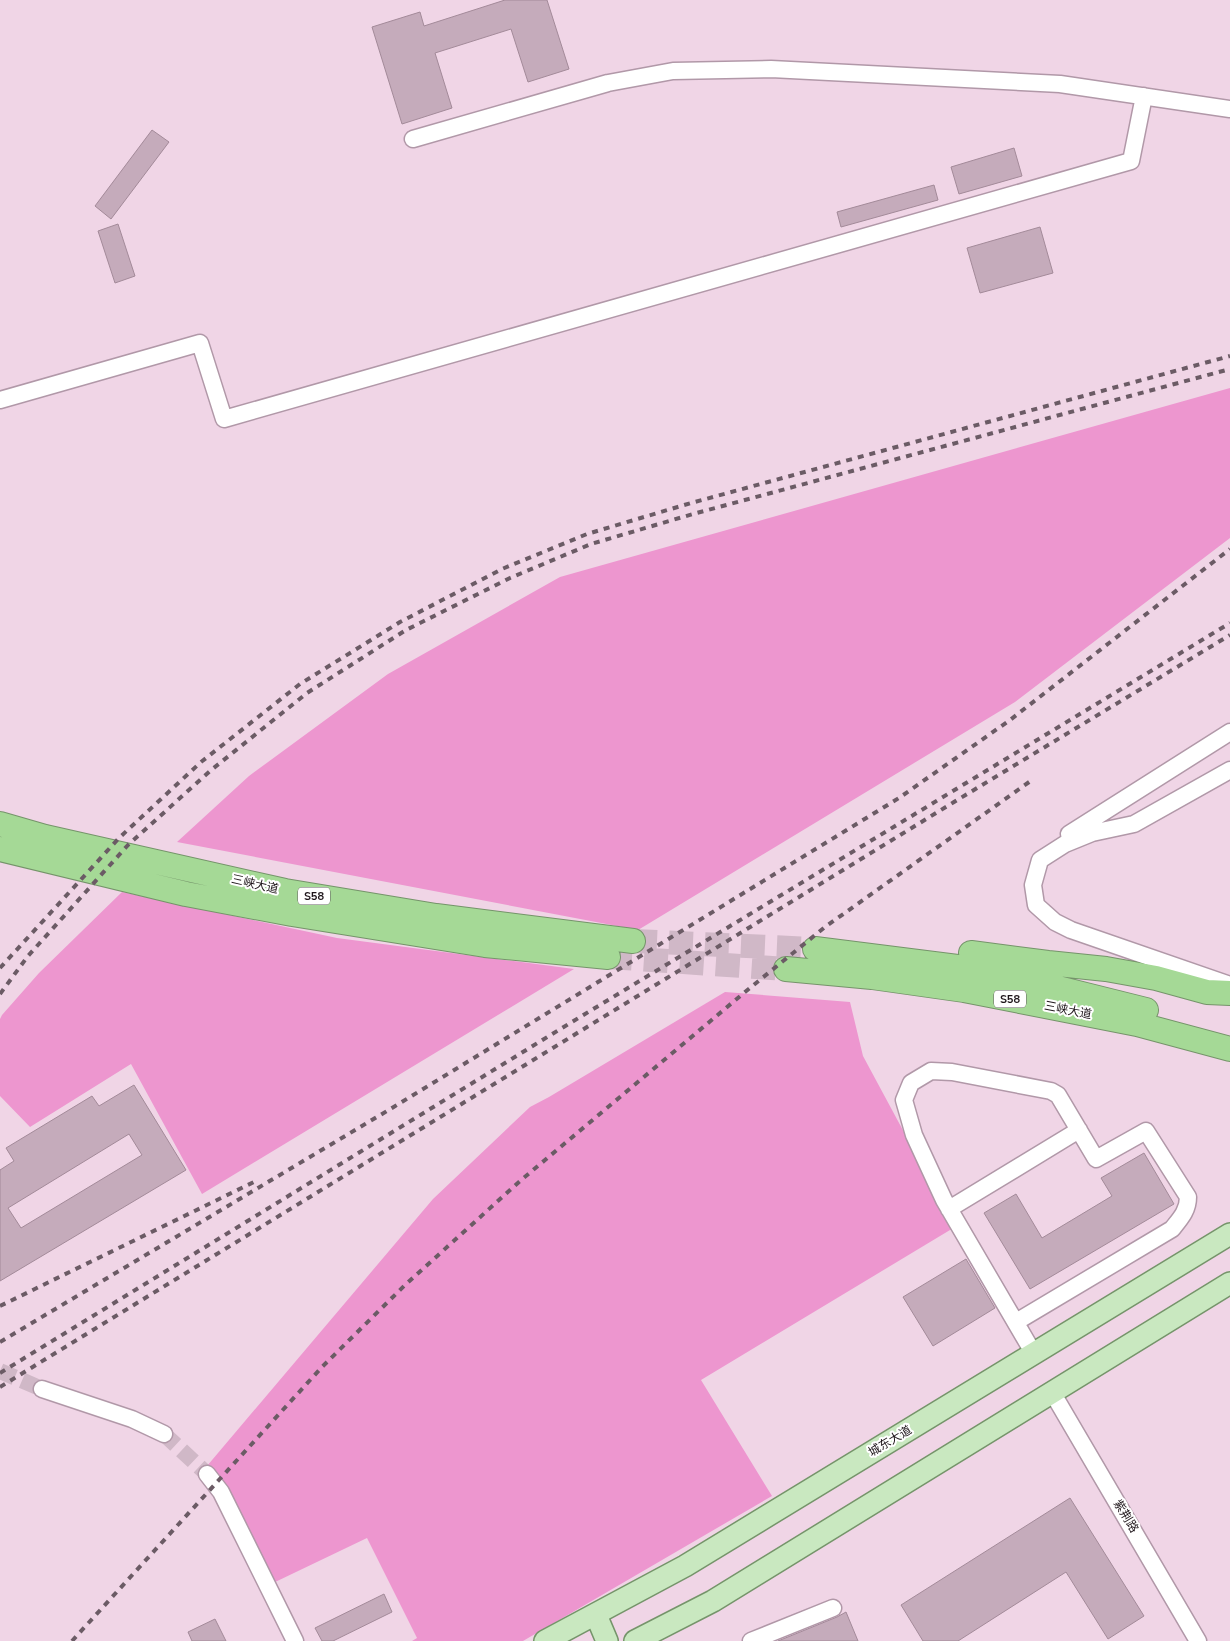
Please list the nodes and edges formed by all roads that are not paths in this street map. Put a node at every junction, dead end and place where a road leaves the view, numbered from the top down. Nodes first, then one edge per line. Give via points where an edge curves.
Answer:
1 (1144, 96) junction
2 (1230, 109) edge
3 (413, 139) dead end
4 (0, 400) edge
5 (1230, 732) edge
6 (1230, 770) edge
7 (0, 824) edge
8 (0, 848) edge
9 (1040, 860) junction
10 (633, 941) tunnel mouth
11 (608, 957) tunnel mouth
12 (786, 969) tunnel mouth
13 (1230, 984) edge
14 (1230, 993) edge
15 (1230, 1031) edge
16 (1230, 1048) edge
17 (1079, 1130) junction
18 (949, 1209) junction
19 (1230, 1234) edge
20 (1230, 1283) edge
21 (1016, 1322) junction
22 (1034, 1354) junction
23 (42, 1389) tunnel mouth
24 (1052, 1392) junction
25 (164, 1434) tunnel mouth
26 (207, 1474) tunnel mouth
27 (833, 1608) dead end
28 (596, 1615) junction
29 (665, 1634) edge
30 (574, 1635) edge
31 (295, 1641) edge
32 (545, 1641) edge
33 (607, 1641) edge
34 (635, 1641) edge
35 (751, 1641) edge
36 (1198, 1641) edge

1 - 2 street
1 - 3 street via 1060,84 771,69 673,71 608,82
1 - 4 street via 1131,162 224,419 200,343
5 - 9 street via 1061,840
6 - 9 street via 1134,824 1092,833 1065,844
7 - 10 highway, 三峡大道 / S58 via 285,891 436,916
8 - 11 highway, 三峡大道 / S58 via 186,894 292,914 485,945
9 - 13 street via 1033,885 1036,905 1054,922
12 - 16 highway, 三峡大道 / S58 via 964,990 1137,1024
14 - 15 highway, 三峡大道 / S58 via 1207,992 1106,968 950,951 893,945 815,949 989,971
17 - 18 street
17 - 18 street via 1058,1095 1051,1091 952,1072 931,1072 911,1083 904,1100 914,1136
17 - 21 street via 1096,1159 1146,1131 1188,1198 1188,1204 1172,1228
18 - 21 street
19 - 22 main road, 城东大道
20 - 24 main road
21 - 22 street
22 - 28 main road, 城东大道 via 685,1566
23 - 25 street via 132,1419
24 - 29 main road via 713,1601
24 - 36 street, 紫荆路
26 - 31 street via 221,1492
27 - 35 street
28 - 30 main road, 城东大道
28 - 33 main road
29 - 34 main road
30 - 32 main road, 城东大道

